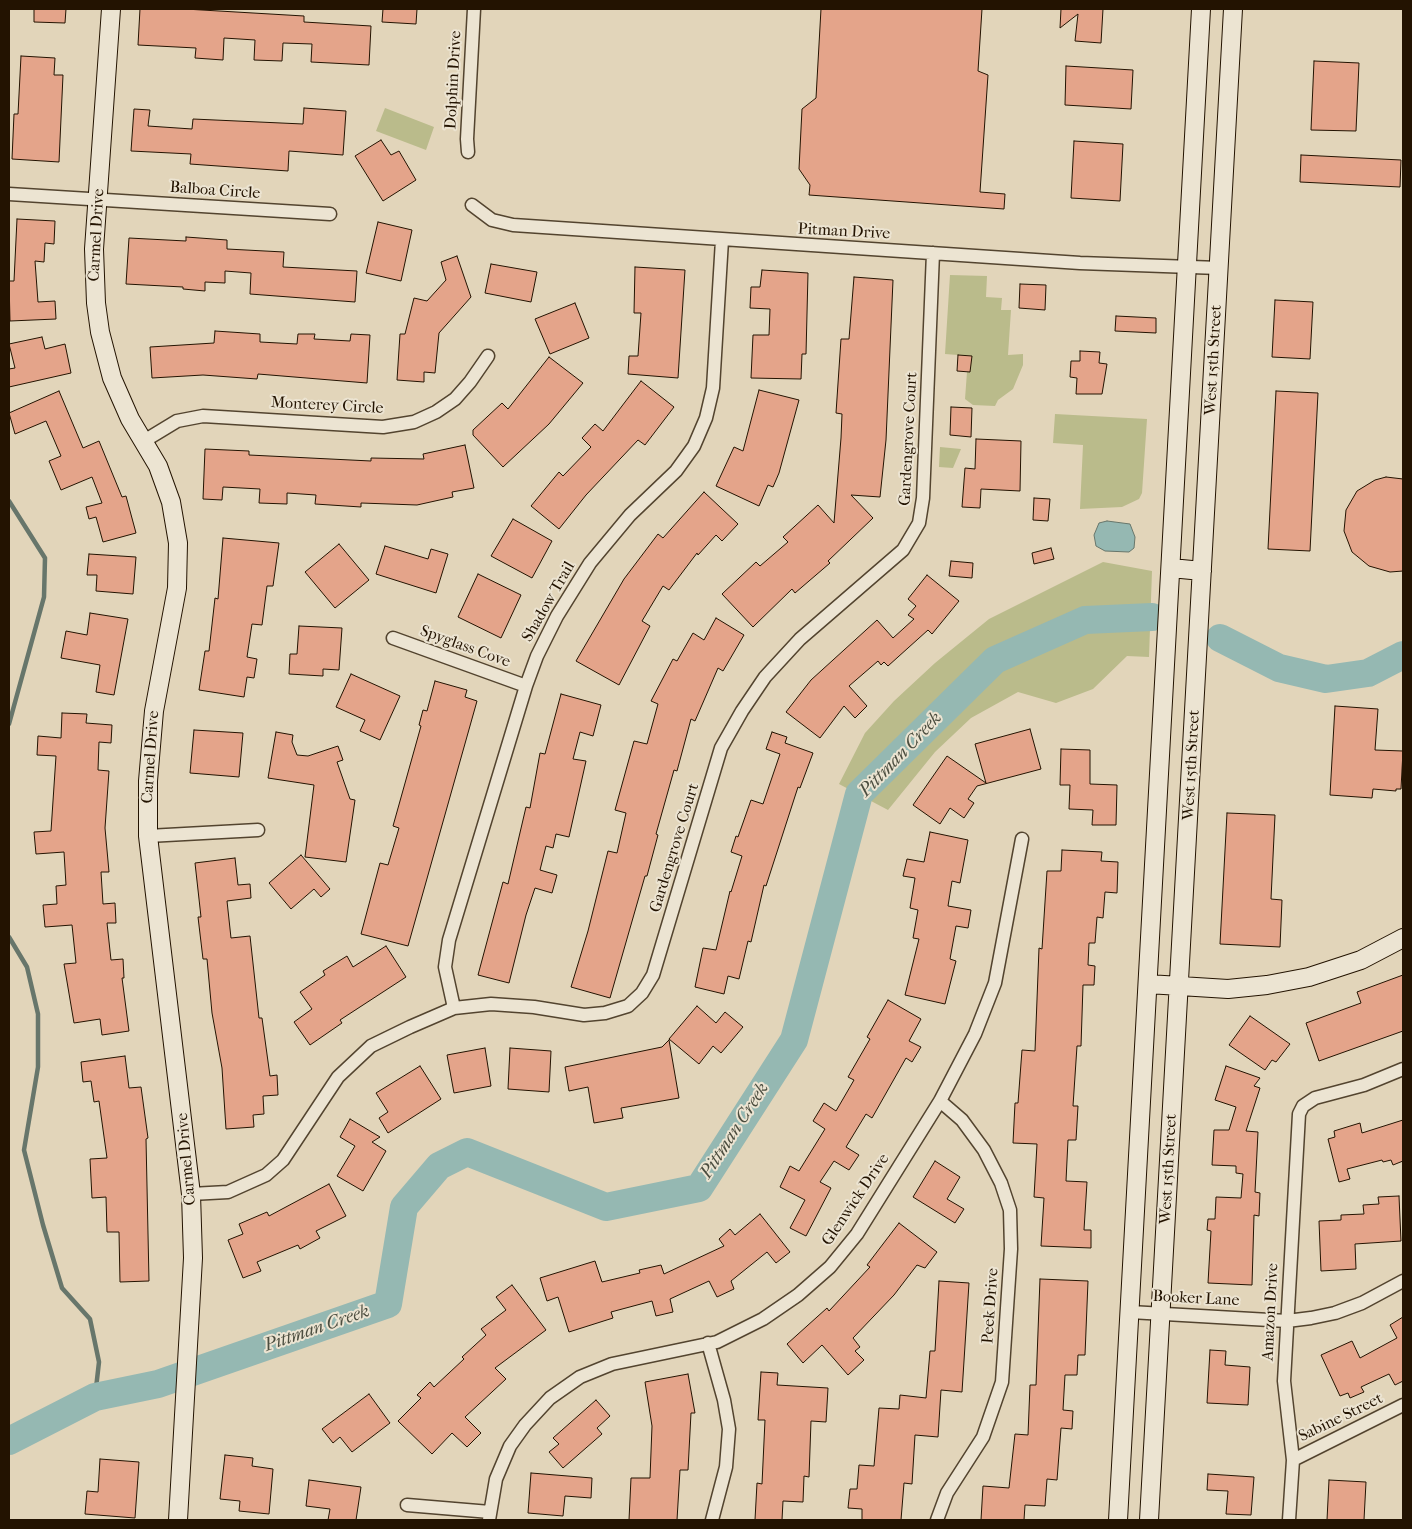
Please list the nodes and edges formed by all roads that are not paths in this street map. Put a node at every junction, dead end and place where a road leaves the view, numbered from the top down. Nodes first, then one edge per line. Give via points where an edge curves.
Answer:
1 (111, 9) edge
2 (474, 9) edge
3 (1201, 9) edge
4 (1233, 9) edge
5 (468, 152) dead end
6 (9, 194) edge
7 (99, 200) junction
8 (472, 205) dead end
9 (330, 214) dead end
10 (722, 240) junction
11 (933, 253) junction
12 (1188, 266) junction
13 (1219, 268) junction
14 (488, 356) dead end
15 (144, 442) junction
16 (1171, 568) junction
17 (1202, 571) junction
18 (393, 638) dead end
19 (526, 686) junction
20 (258, 830) dead end
21 (148, 836) junction
22 (1022, 839) dead end
23 (1403, 938) edge
24 (1148, 984) junction
25 (1180, 986) junction
26 (454, 1008) junction
27 (1403, 1069) edge
28 (940, 1102) junction
29 (191, 1194) junction
30 (1403, 1281) edge
31 (1130, 1312) junction
32 (1161, 1314) junction
33 (1287, 1320) junction
34 (708, 1343) junction
35 (1403, 1405) edge
36 (1293, 1460) junction
37 (407, 1504) dead end
38 (489, 1516) edge
39 (178, 1520) edge
40 (712, 1520) edge
41 (937, 1520) edge
42 (1118, 1520) edge
43 (1149, 1520) edge
44 (1289, 1520) edge

1 - 7 main road, Carmel Drive
2 - 5 street, Dolphin Drive
3 - 12 main road, West 15th Street
4 - 13 main road, West 15th Street
6 - 7 street, Balboa Circle
7 - 9 street, Balboa Circle
7 - 15 main road, Carmel Drive via 94,249 100,332 112,378
8 - 10 street, Pitman Drive via 492,220 513,225
10 - 11 street, Pitman Drive
10 - 19 street, Shadow Trail via 714,388 694,446 676,471 630,515 590,563 556,616
11 - 12 street, Pitman Drive
11 - 26 street, Gardengrove Court via 923,498 919,522 903,550 800,639 765,677 742,711 721,748 653,975 642,994 628,1006 584,1015 534,1006 491,1004
12 - 13 street, Pitman Drive
12 - 16 main road, West 15th Street
13 - 17 main road, West 15th Street
14 - 15 street, Monterey Circle via 455,399 414,422 383,427 203,416 177,421
15 - 21 main road, Carmel Drive via 158,466 172,502 178,543 177,588 154,711 148,781
16 - 17 main road
16 - 24 main road, West 15th Street
17 - 25 main road, West 15th Street
18 - 19 street, Spyglass Cove
19 - 26 street, Shadow Trail via 449,940 445,967
20 - 21 street
21 - 29 main road, Carmel Drive
22 - 28 street, Glenwick Drive via 995,983 975,1034
23 - 25 main road via 1361,960 1309,977 1228,989
24 - 25 main road
24 - 31 main road, West 15th Street
25 - 32 main road, West 15th Street
26 - 29 street, Gardengrove Court via 371,1046 338,1077 283,1160 266,1175 228,1192
27 - 33 street, Amazon Drive via 1364,1085 1315,1098 1303,1106 1298,1122
28 - 34 street, Glenwick Drive via 857,1234 830,1267 763,1319 717,1342
28 - 41 street, Peek Drive via 962,1120 984,1150 1001,1183 1010,1210 1011,1249 1002,1382 983,1437 947,1493
29 - 39 main road, Carmel Drive via 193,1258
30 - 33 street, Booker Lane via 1335,1313
31 - 32 street, Booker Lane
31 - 42 main road, West 15th Street
32 - 33 street, Booker Lane
32 - 43 main road, West 15th Street
33 - 36 street, Amazon Drive via 1284,1381
34 - 38 street, Glenwick Drive via 684,1351 612,1364 580,1377 550,1398 510,1446 496,1479
34 - 40 street via 729,1428 726,1467
35 - 36 street, Sabine Street
36 - 44 street, Amazon Drive
37 - 38 street

